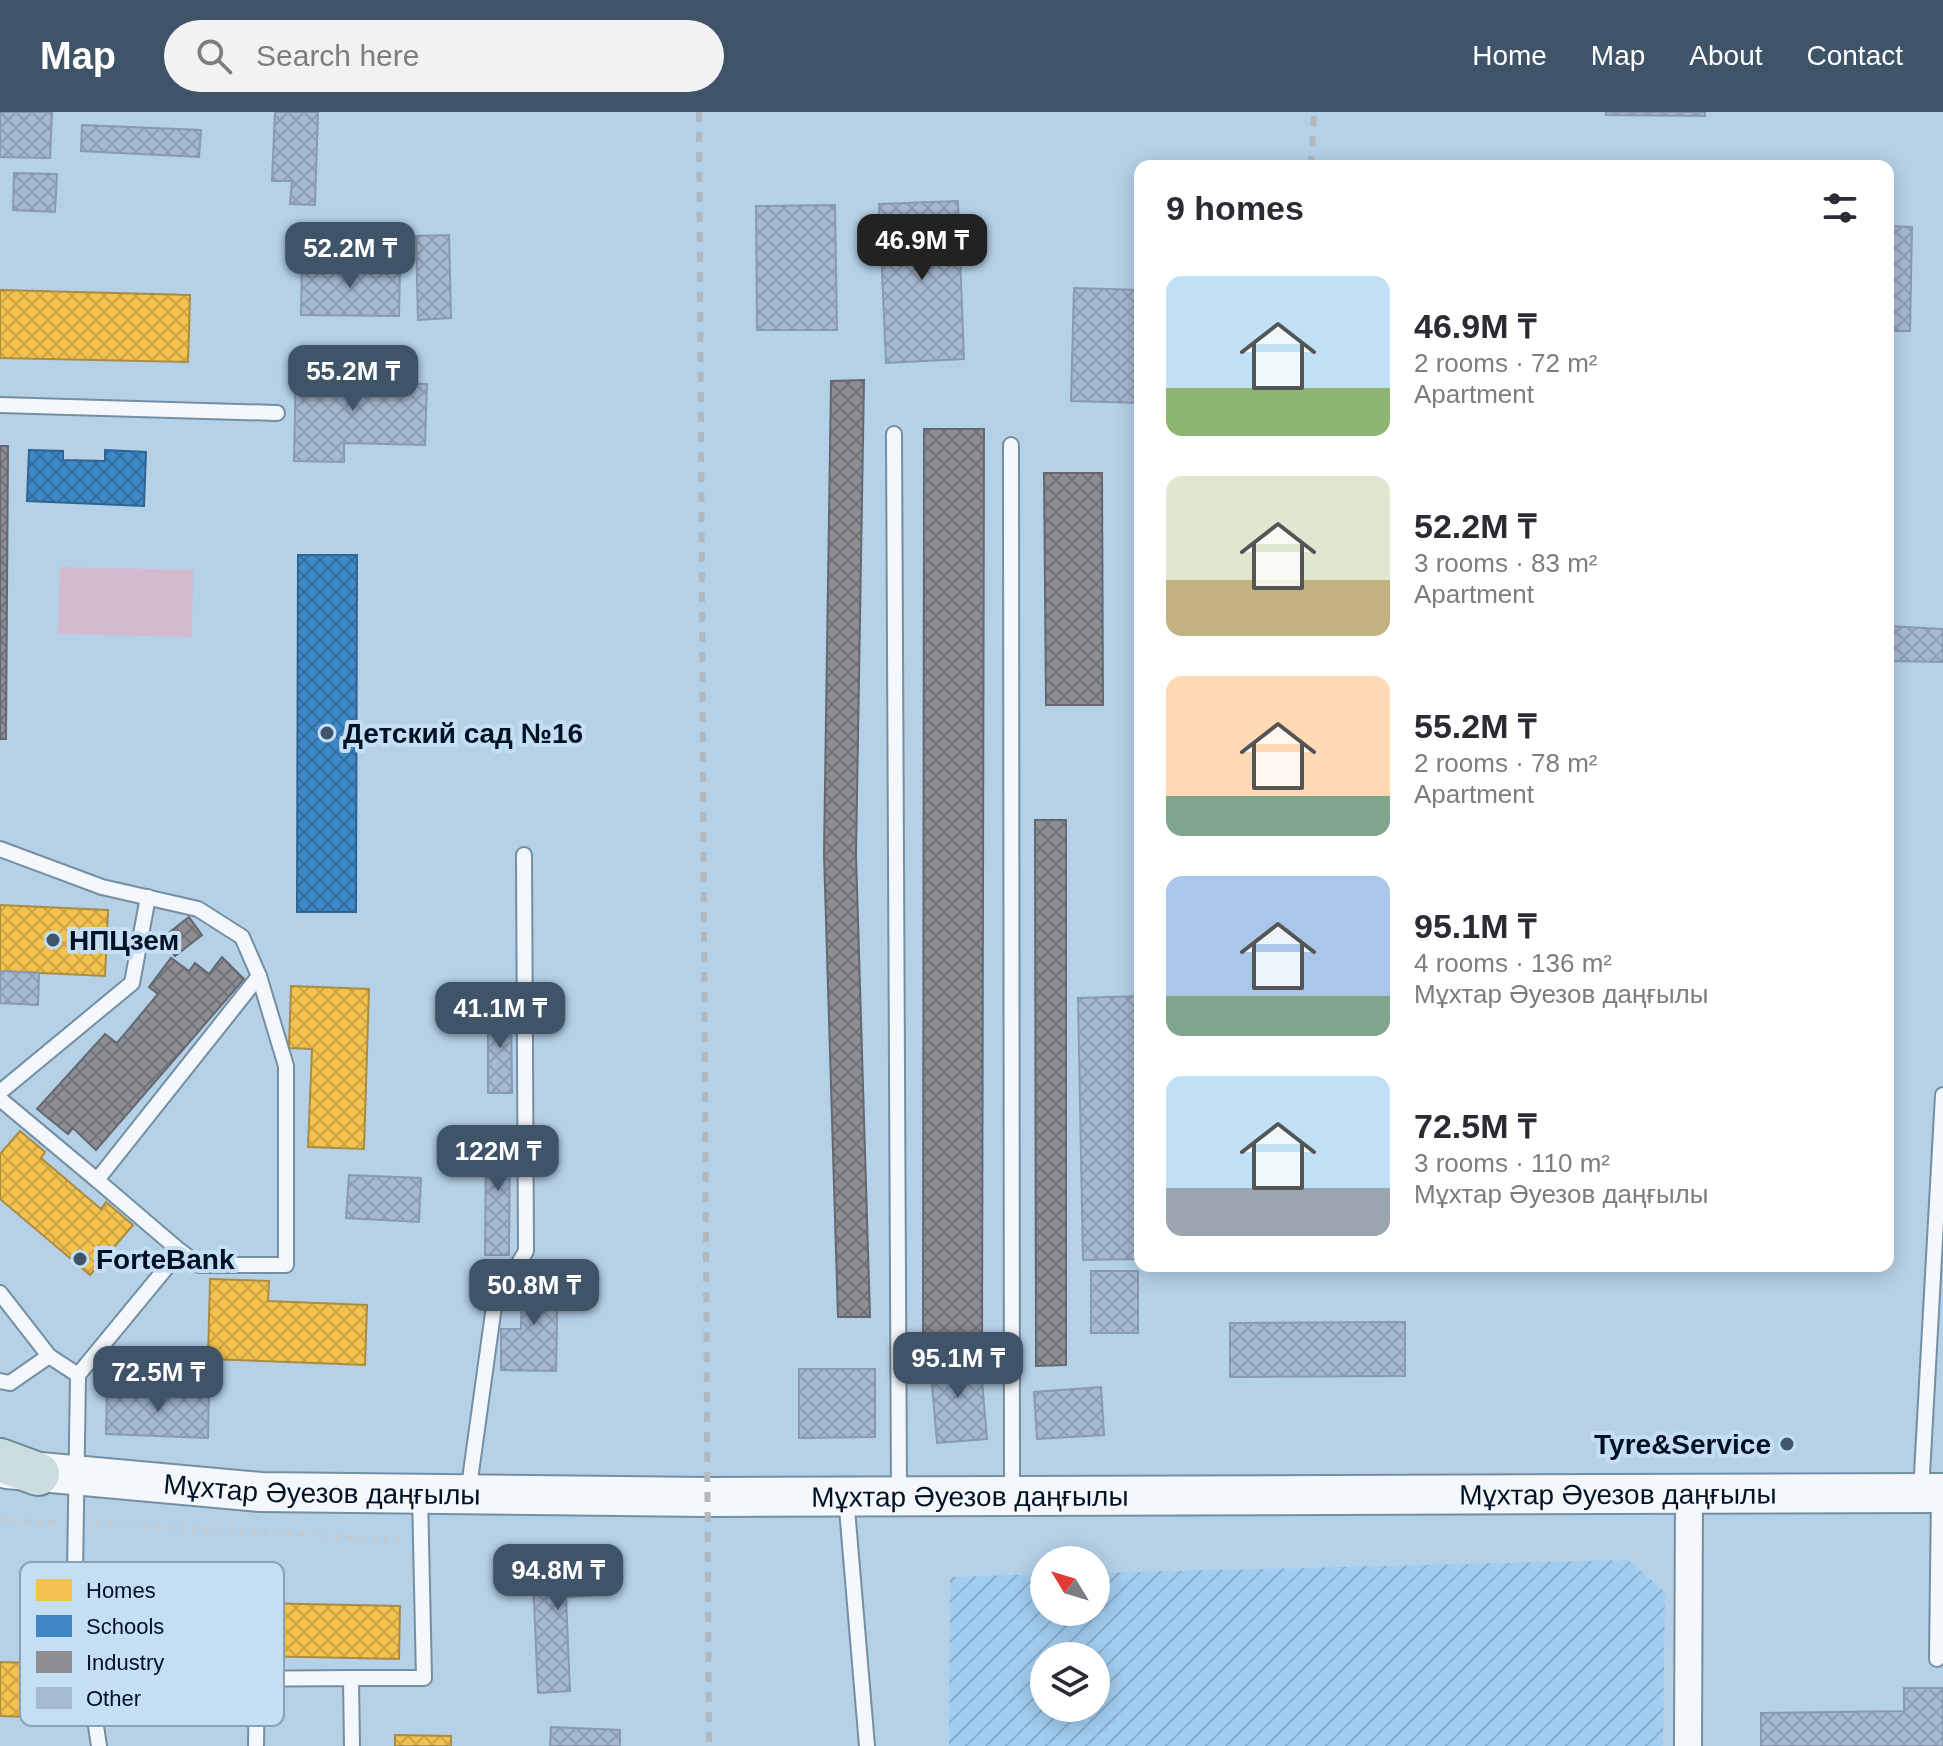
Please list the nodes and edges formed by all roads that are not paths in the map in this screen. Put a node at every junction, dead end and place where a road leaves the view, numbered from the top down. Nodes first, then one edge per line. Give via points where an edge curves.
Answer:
1 (0, 405) edge
2 (277, 413) dead end
3 (894, 434) dead end
4 (1011, 445) dead end
5 (0, 849) edge
6 (524, 855) dead end
7 (148, 897) junction
8 (259, 976) junction
9 (0, 1092) edge
10 (1943, 1095) edge
11 (0, 1099) edge
12 (97, 1180) junction
13 (180, 1251) junction
14 (0, 1293) edge
15 (49, 1356) junction
16 (78, 1375) junction
17 (0, 1381) edge
18 (22, 1471) edge
19 (1934, 1493) edge
20 (420, 1494) junction
21 (468, 1495) junction
22 (1689, 1495) junction
23 (846, 1497) junction
24 (899, 1497) junction
25 (1012, 1497) junction
26 (74, 1562) edge
27 (1937, 1659) dead end
28 (284, 1677) edge
29 (351, 1678) junction
30 (96, 1726) edge
31 (256, 1726) edge
32 (99, 1746) edge
33 (256, 1746) edge
34 (352, 1746) edge
35 (867, 1746) edge
36 (1688, 1746) edge

1 - 2 lane
3 - 24 lane
4 - 25 lane
5 - 7 lane via 102,887
6 - 21 lane via 526,1251 494,1306
7 - 8 lane via 198,909 242,937
7 - 9 lane via 132,983
8 - 12 lane
8 - 13 lane via 286,1066 286,1265 199,1265
10 - 19 lane
11 - 12 lane
12 - 13 lane
13 - 16 lane
14 - 15 lane
15 - 16 lane
15 - 17 lane via 10,1383
16 - 18 lane
18 - 20 main road, Мұхтар Әуезов даңғылы via 261,1492
18 - 26 lane via 74,1522
19 - 22 main road, Мұхтар Әуезов даңғылы
19 - 27 lane
20 - 21 main road, Мұхтар Әуезов даңғылы
20 - 29 lane via 424,1678
21 - 23 main road, Мұхтар Әуезов даңғылы
22 - 25 main road, Мұхтар Әуезов даңғылы
22 - 36 street
23 - 24 main road, Мұхтар Әуезов даңғылы
23 - 35 lane
24 - 25 main road, Мұхтар Әуезов даңғылы
28 - 29 lane
29 - 34 lane
30 - 32 lane
31 - 33 lane

